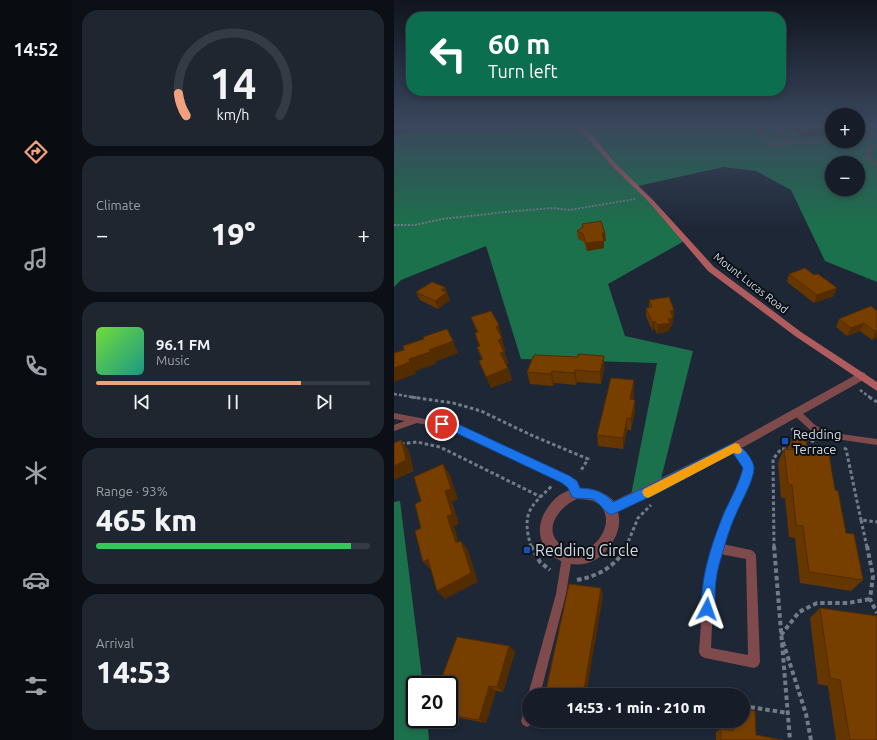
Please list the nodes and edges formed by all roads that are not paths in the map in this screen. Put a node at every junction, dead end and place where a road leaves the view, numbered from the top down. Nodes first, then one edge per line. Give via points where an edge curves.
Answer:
1 (610, 161) edge
2 (861, 376) junction
3 (877, 387) edge
4 (796, 412) junction
5 (394, 416) edge
6 (419, 420) junction
7 (394, 428) edge
8 (877, 444) edge
9 (735, 448) junction
10 (576, 493) junction
11 (611, 509) junction
12 (717, 548) junction
13 (567, 557) junction
14 (536, 688) edge

1 - 2 street, Mount Lucas Road via 651,201 711,269 792,330
2 - 3 street, Mount Lucas Road
2 - 4 street
4 - 8 lane via 825,435
4 - 9 street
5 - 6 lane
6 - 7 lane
6 - 10 lane via 454,427 566,479 573,485
9 - 11 street
9 - 12 lane via 749,468
10 - 11 street via 594,494
10 - 13 street via 558,502 546,522 548,540 559,553
11 - 13 street via 614,521 611,535 600,550 579,558
12 - 12 lane via 709,580 705,652 754,662 752,554
13 - 14 lane via 561,594

